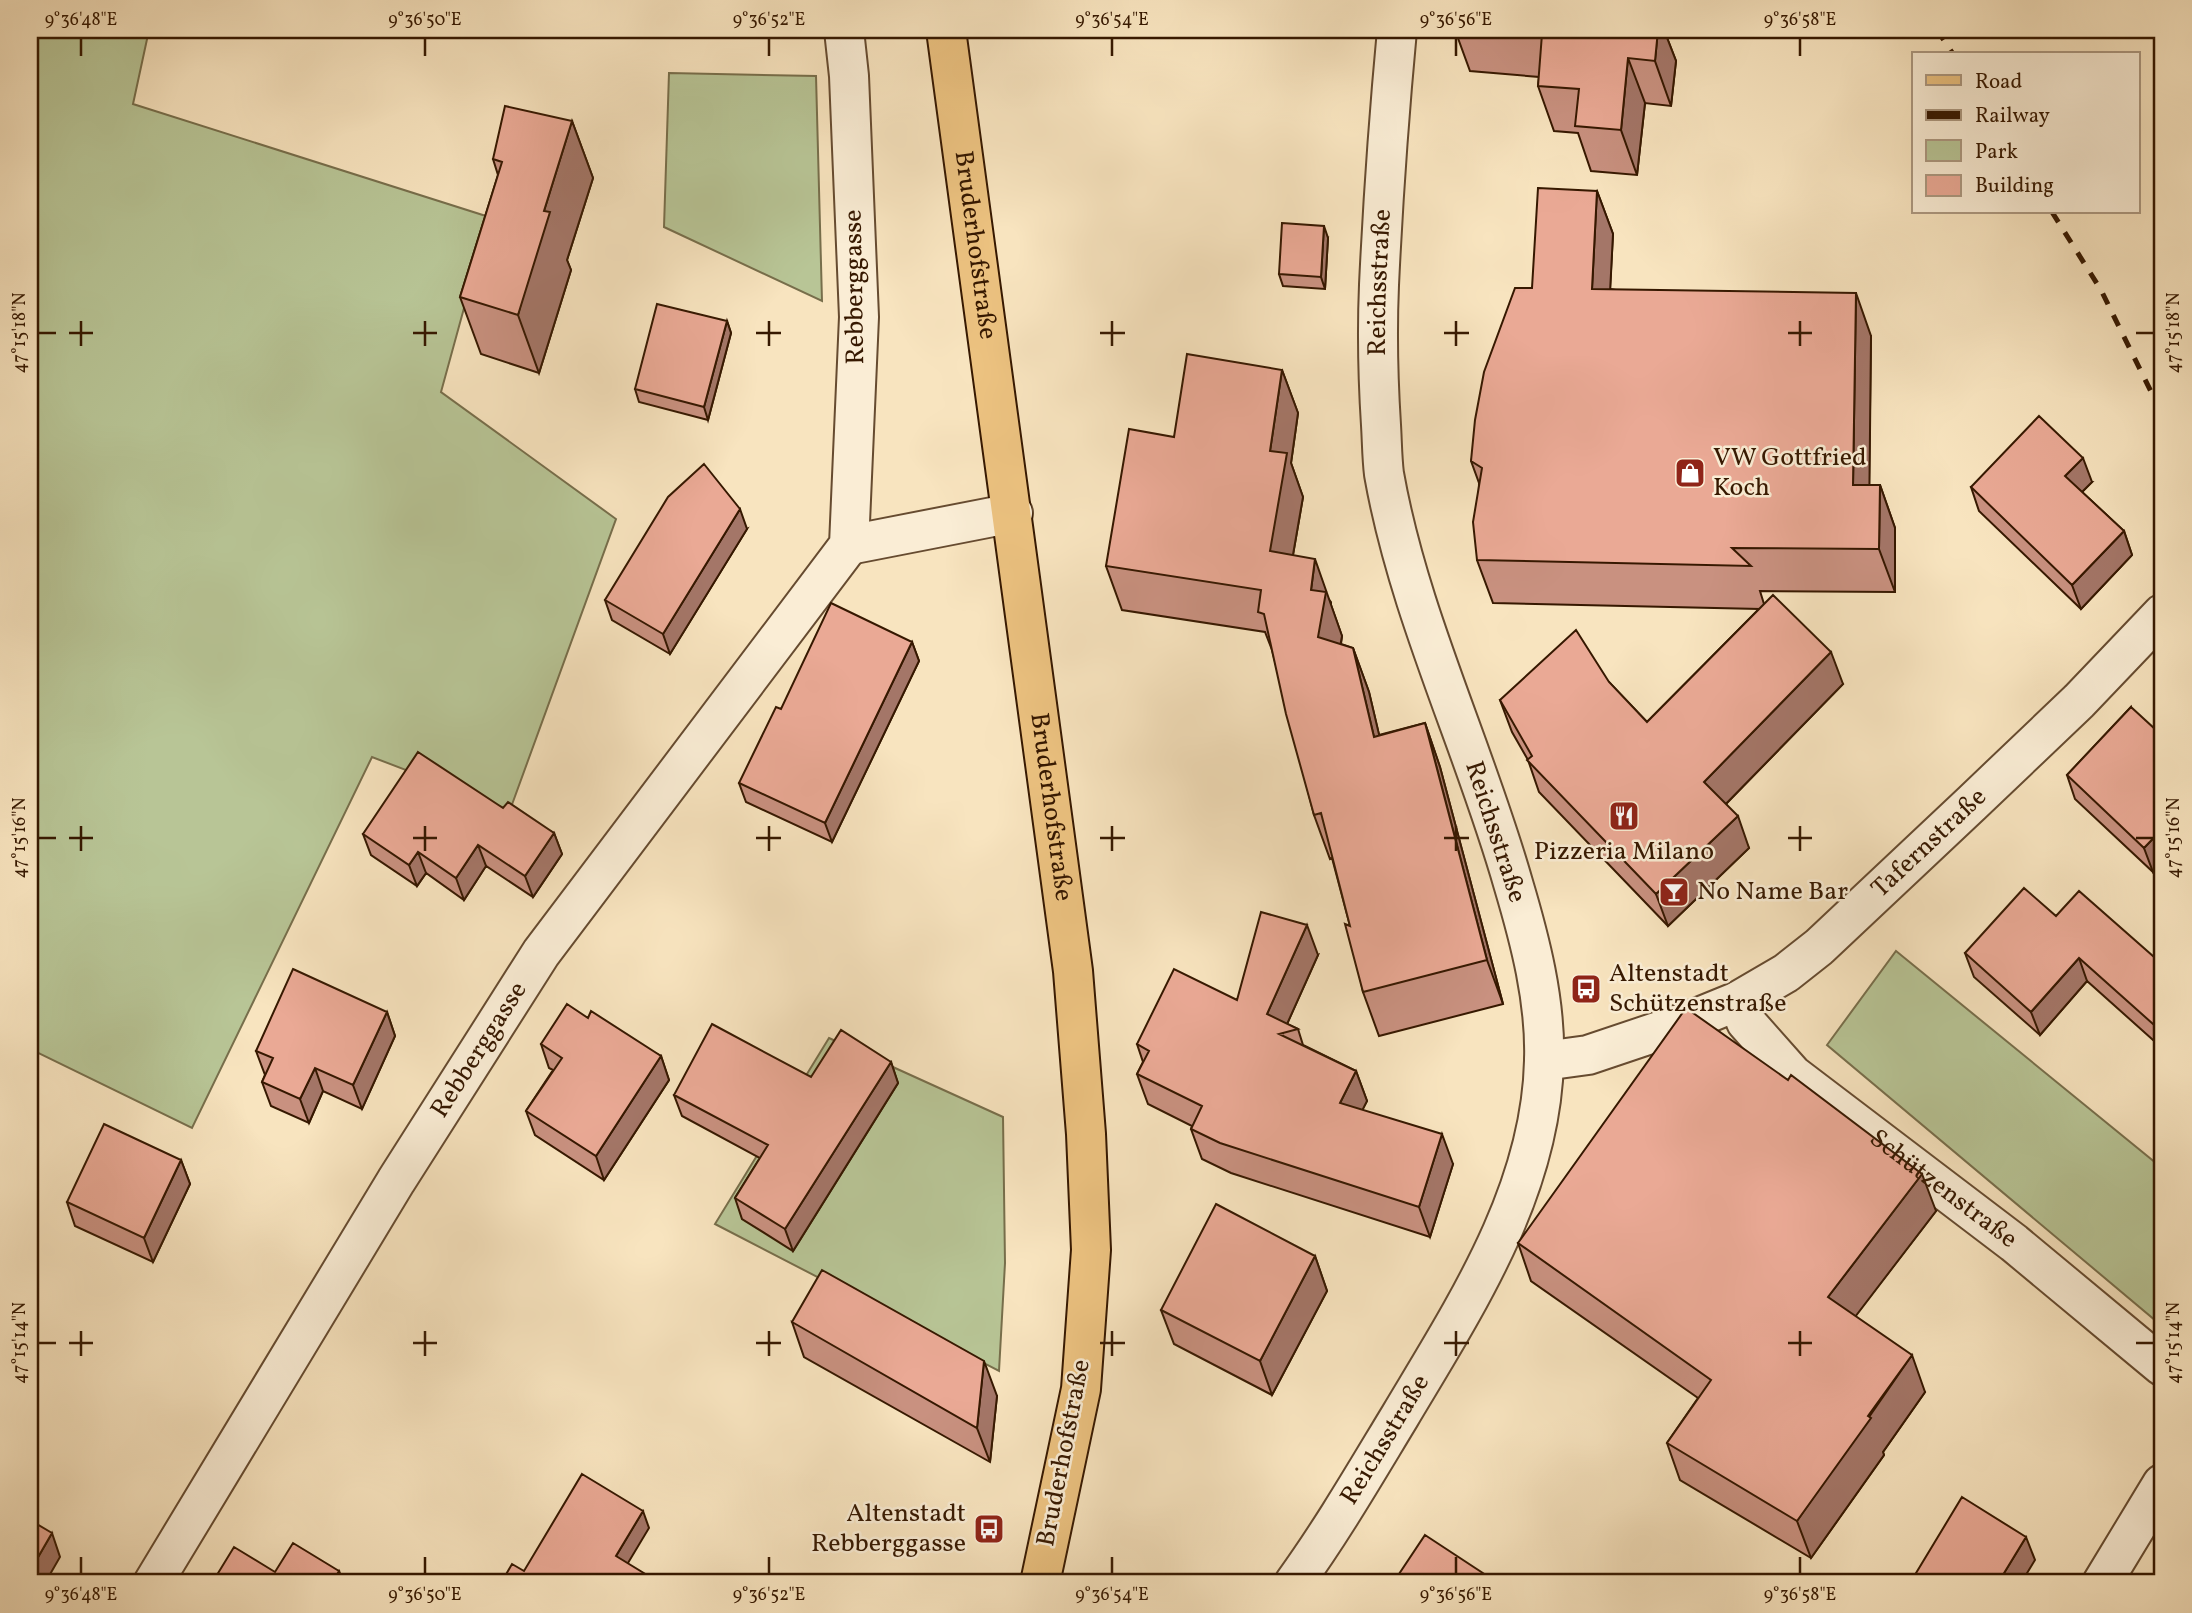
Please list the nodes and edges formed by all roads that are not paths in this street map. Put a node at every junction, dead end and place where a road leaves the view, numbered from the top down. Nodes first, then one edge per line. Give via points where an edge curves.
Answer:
1 (844, 30) edge
2 (946, 30) edge
3 (1396, 30) edge
4 (1013, 513) junction
5 (849, 545) junction
6 (2162, 614) edge
7 (1738, 1001) junction
8 (1544, 1062) junction
9 (2162, 1366) edge
10 (2162, 1484) edge
11 (153, 1583) edge
12 (1040, 1583) edge
13 (1294, 1583) edge
14 (2102, 1583) edge

1 - 5 street, Rebberggasse via 859,317
2 - 4 main road, Bruderhofstraße
3 - 8 street, Reichsstraße via 1379,253 1377,366 1384,470 1401,552 1513,881 1532,952
4 - 5 street
4 - 12 main road, Bruderhofstraße via 1073,971 1091,1250 1081,1389
5 - 11 street, Rebberggasse via 541,953 384,1201
6 - 7 street, Tafernstraße via 2079,701 1819,947
7 - 8 street, Tafernstraße via 1588,1055
7 - 9 street, Schützenstraße via 1746,1022 1793,1075 2014,1243
8 - 13 street, Reichsstraße via 1527,1168 1496,1245 1444,1343
10 - 14 street

